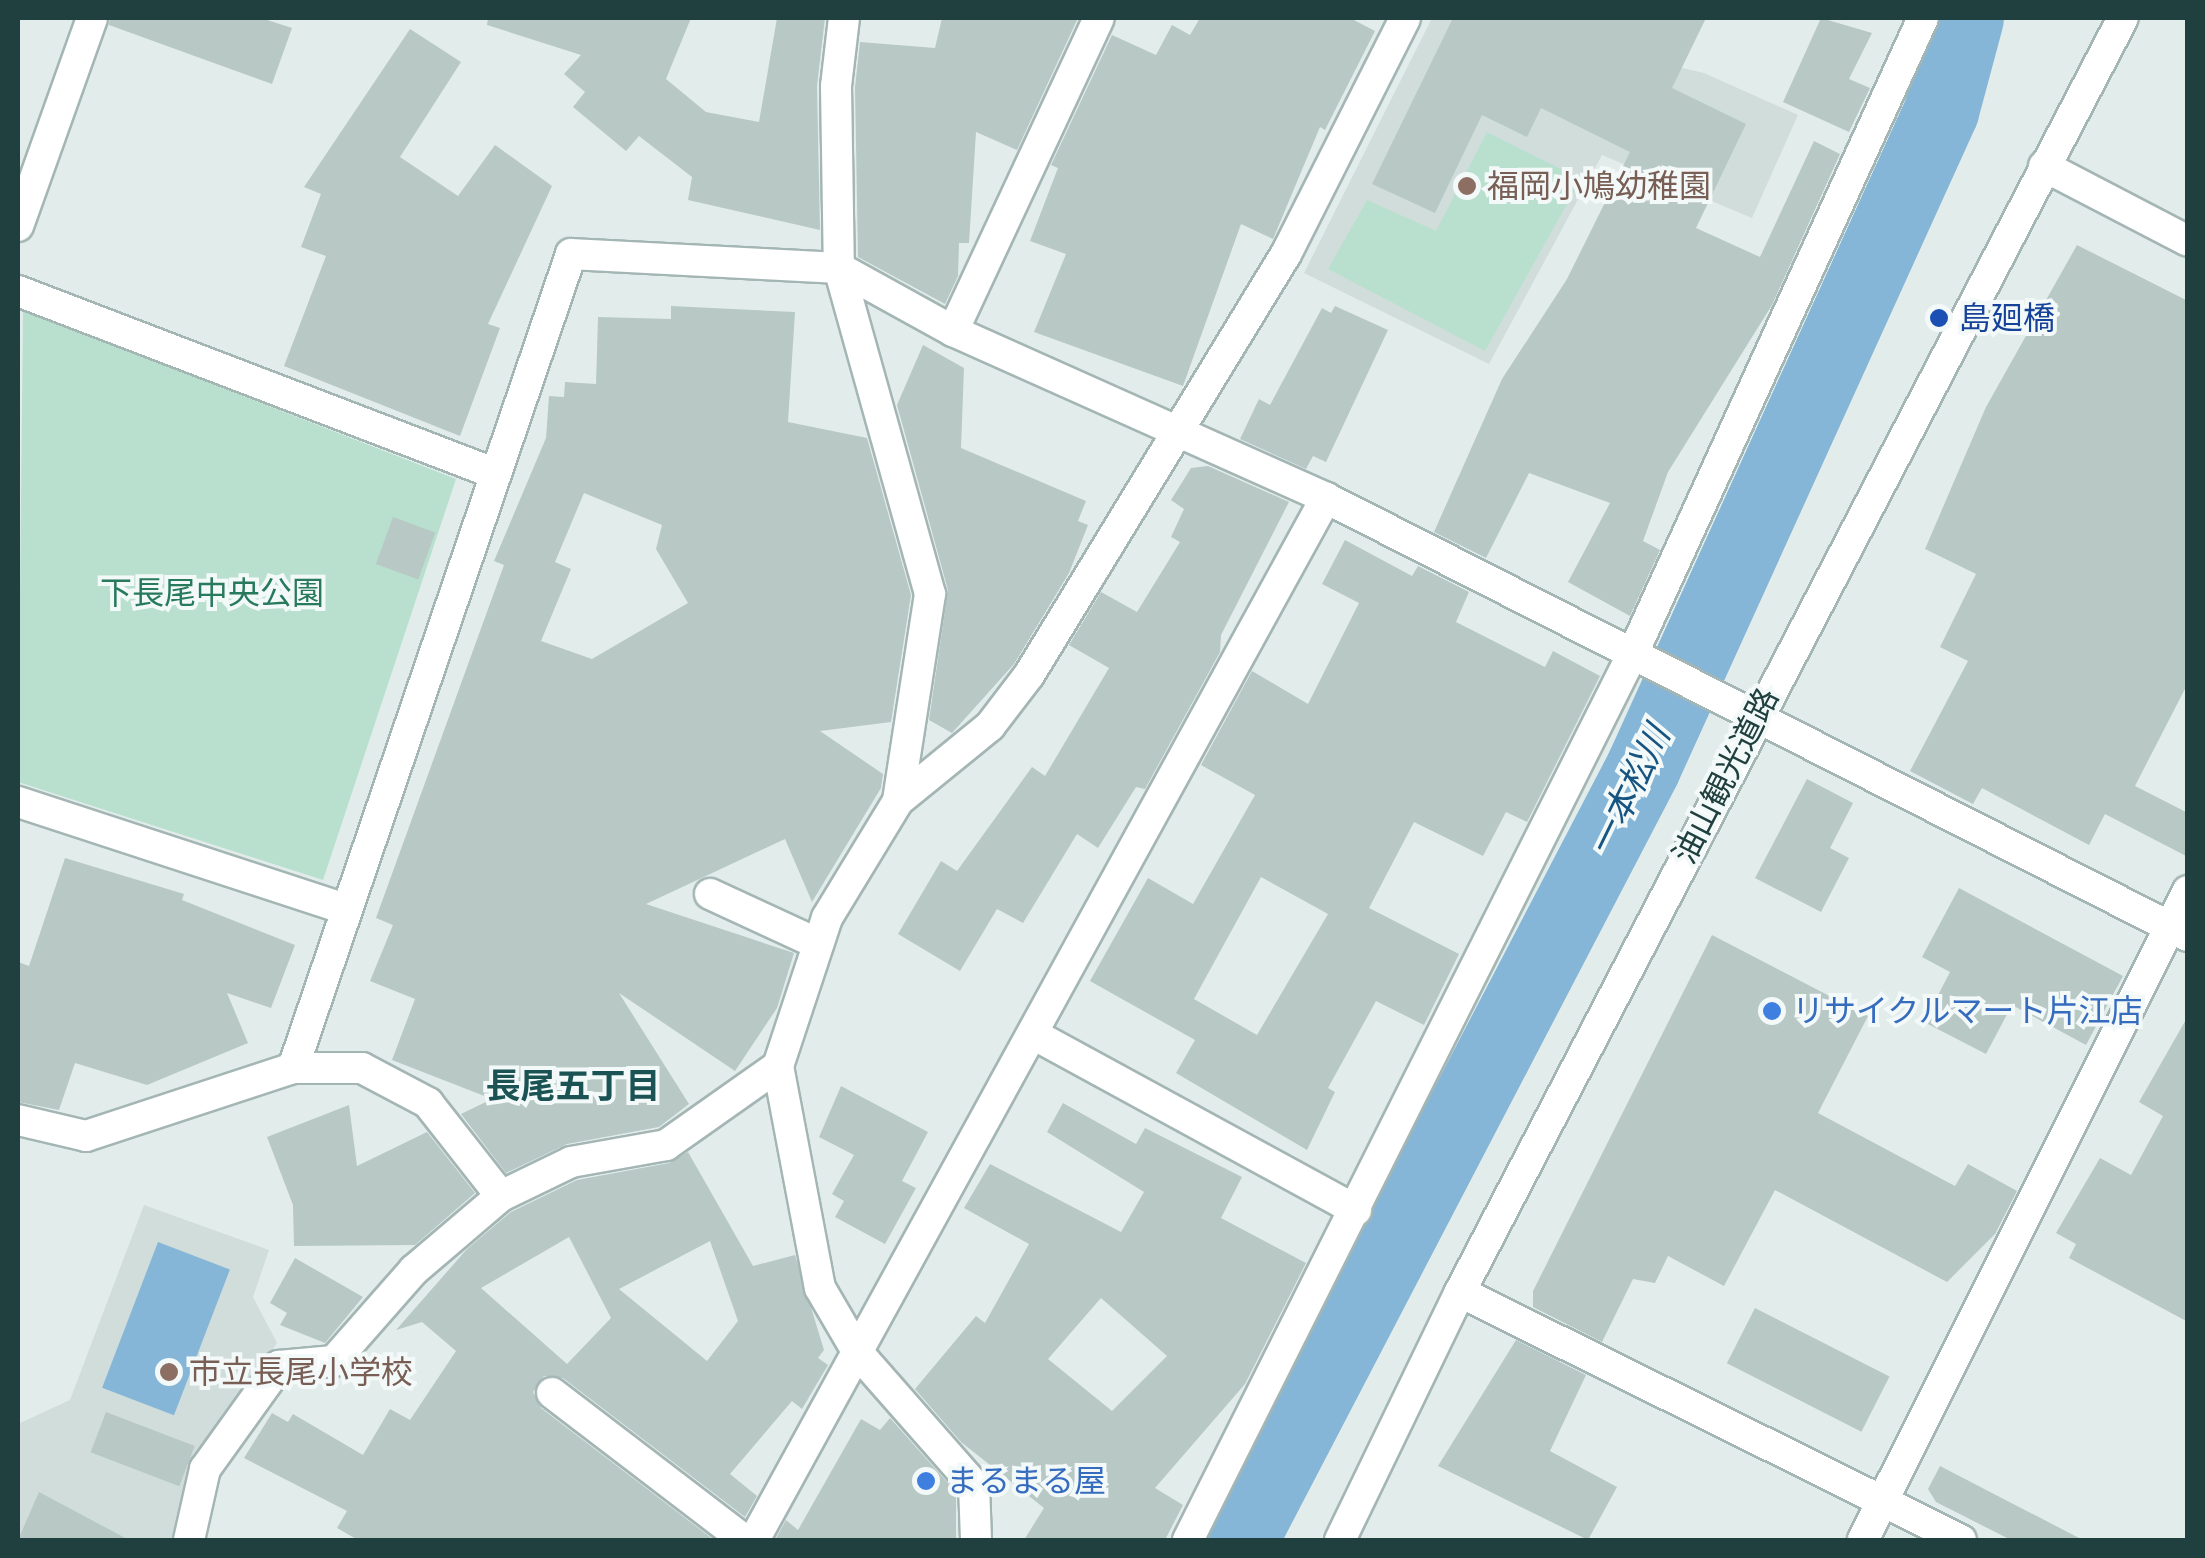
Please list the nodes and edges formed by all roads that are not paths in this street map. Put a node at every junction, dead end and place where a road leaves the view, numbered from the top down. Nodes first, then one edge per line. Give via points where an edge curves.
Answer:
1 (92, 18) edge
2 (844, 18) edge
3 (1099, 18) edge
4 (1404, 18) edge
5 (1922, 18) edge
6 (2123, 18) edge
7 (2044, 166) junction
8 (18, 226) edge
9 (2188, 241) edge
10 (839, 268) junction
11 (18, 291) edge
12 (953, 331) junction
13 (1182, 431) junction
14 (491, 472) junction
15 (1326, 498) junction
16 (1641, 655) junction
17 (1754, 722) junction
18 (898, 801) junction
19 (18, 802) edge
20 (2188, 891) edge
21 (710, 894) dead end
22 (346, 910) junction
23 (2178, 931) edge
24 (818, 944) junction
25 (1032, 1034) junction
26 (778, 1066) junction
27 (293, 1068) junction
28 (18, 1120) edge
29 (500, 1196) junction
30 (1356, 1210) junction
31 (1460, 1292) junction
32 (858, 1353) junction
33 (552, 1393) dead end
34 (1883, 1500) junction
35 (189, 1540) edge
36 (744, 1540) edge
37 (754, 1540) edge
38 (976, 1540) edge
39 (1188, 1540) edge
40 (1340, 1540) edge
41 (1862, 1540) edge
42 (1962, 1540) edge

1 - 8 street
2 - 10 street via 836,86
3 - 12 street
4 - 13 street via 1286,254
5 - 16 street
6 - 7 street, 油山観光道路
7 - 9 street
7 - 17 street, 油山観光道路
10 - 12 street
10 - 14 street via 571,254
10 - 18 street via 930,594
11 - 14 street
12 - 13 street
13 - 15 street
13 - 18 street via 990,726
14 - 22 street
15 - 16 street
15 - 25 street
16 - 17 street
16 - 30 street
17 - 23 street
17 - 31 street, 油山観光道路
18 - 24 street
19 - 22 street
20 - 23 street
21 - 24 street
22 - 27 street
23 - 34 street
24 - 26 street
25 - 30 street
25 - 32 street
26 - 29 street via 666,1146 571,1162
26 - 32 street via 820,1288
27 - 28 street via 86,1136
27 - 29 street via 362,1068 428,1103
29 - 35 street via 414,1270 334,1362 279,1366 205,1470
30 - 39 street
31 - 34 street
31 - 40 street, 油山観光道路
32 - 37 street
32 - 38 street via 974,1485
33 - 36 street
34 - 41 street
34 - 42 street

